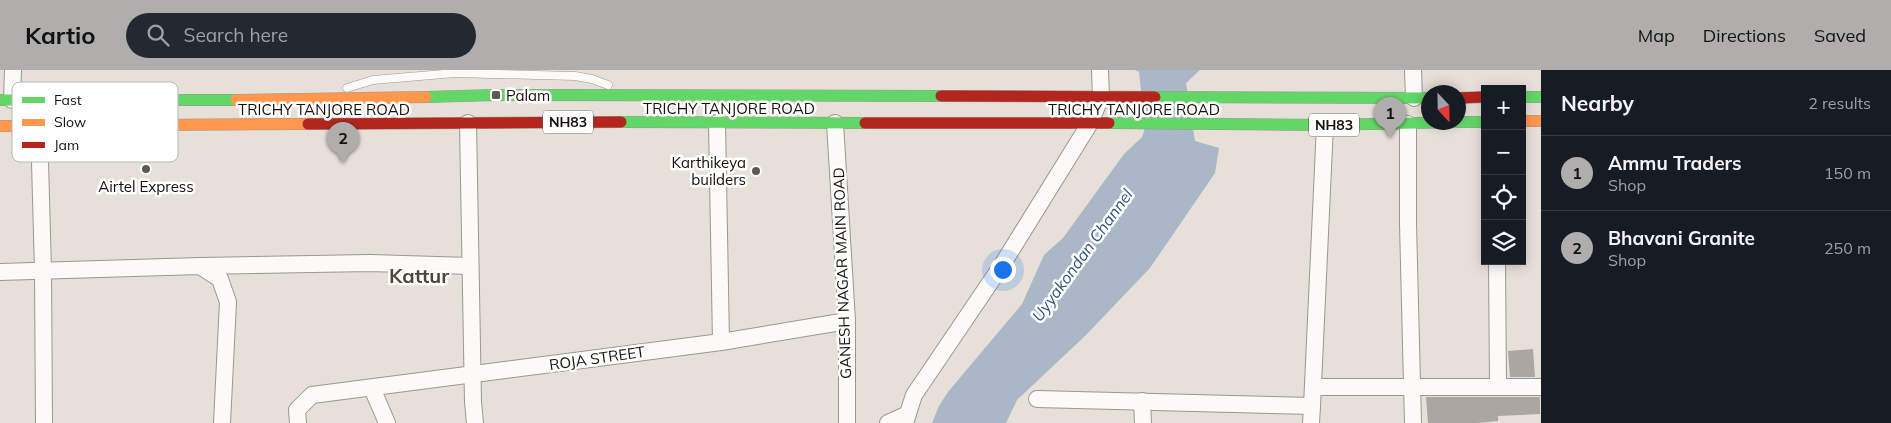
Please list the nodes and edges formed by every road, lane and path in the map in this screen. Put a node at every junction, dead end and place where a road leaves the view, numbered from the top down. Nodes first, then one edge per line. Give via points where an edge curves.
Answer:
1 (13, 70) edge
2 (1100, 70) edge
3 (1414, 70) edge
4 (632, 96) junction
5 (1100, 97) junction
6 (1526, 97) edge
7 (1541, 97) edge
8 (1421, 98) edge
9 (1466, 98) edge
10 (1481, 98) edge
11 (6, 100) edge
12 (178, 100) edge
13 (318, 100) junction
14 (1526, 121) edge
15 (1541, 121) edge
16 (468, 122) junction
17 (1466, 122) edge
18 (1481, 122) edge
19 (717, 123) junction
20 (835, 123) junction
21 (1090, 123) junction
22 (1421, 123) edge
23 (1408, 124) junction
24 (178, 125) edge
25 (1325, 125) junction
26 (40, 162) edge
27 (1497, 265) edge
28 (200, 266) junction
29 (470, 266) junction
30 (43, 270) junction
31 (0, 272) edge
32 (847, 321) junction
33 (721, 342) junction
34 (472, 375) junction
35 (1313, 387) junction
36 (1498, 387) junction
37 (1541, 387) edge
38 (372, 388) junction
39 (1412, 388) junction
40 (1038, 399) dead end
41 (1142, 401) junction
42 (1312, 406) junction
43 (906, 418) edge
44 (44, 423) edge
45 (222, 423) edge
46 (298, 423) edge
47 (387, 423) edge
48 (475, 423) edge
49 (847, 423) edge
50 (888, 423) edge
51 (1143, 423) edge
52 (1311, 423) edge
53 (1413, 423) edge

1 - 11 street
2 - 5 street
3 - 8 street
4 - 5 highway, TRICHY TANJORE ROAD / NH83
4 - 13 highway, TRICHY TANJORE ROAD / NH83 via 496,95
4 - 13 lane via 604,83 575,76 455,73 373,80
5 - 8 highway, TRICHY TANJORE ROAD / NH83
5 - 21 street
6 - 7 highway
9 - 10 highway
12 - 13 highway, TRICHY TANJORE ROAD / NH83
14 - 15 highway
16 - 19 highway, TRICHY TANJORE ROAD / NH83
16 - 24 highway, TRICHY TANJORE ROAD / NH83
16 - 29 street
17 - 18 highway, TRICHY TANJORE ROAD / NH83
19 - 20 highway, TRICHY TANJORE ROAD / NH83
19 - 33 street
20 - 21 highway, TRICHY TANJORE ROAD / NH83
20 - 32 street, GANESH NAGAR MAIN ROAD
21 - 25 highway, TRICHY TANJORE ROAD / NH83
21 - 43 street via 1002,265 914,395
22 - 23 highway, TRICHY TANJORE ROAD / NH83
23 - 25 highway, TRICHY TANJORE ROAD / NH83
23 - 39 street
25 - 35 street
26 - 30 street
27 - 36 street
28 - 29 street via 370,263
28 - 30 street
28 - 45 street via 220,279 228,302
29 - 34 street
30 - 31 street
30 - 44 street
32 - 33 street, ROJA STREET
32 - 49 street, GANESH NAGAR MAIN ROAD
33 - 34 street, ROJA STREET
34 - 38 street, ROJA STREET
34 - 48 street
35 - 39 street
35 - 42 street
36 - 37 street
36 - 39 street
38 - 46 street, ROJA STREET via 312,396 297,410
38 - 47 street
39 - 53 street
40 - 41 street
41 - 42 street
41 - 51 street
42 - 52 street
43 - 50 street

